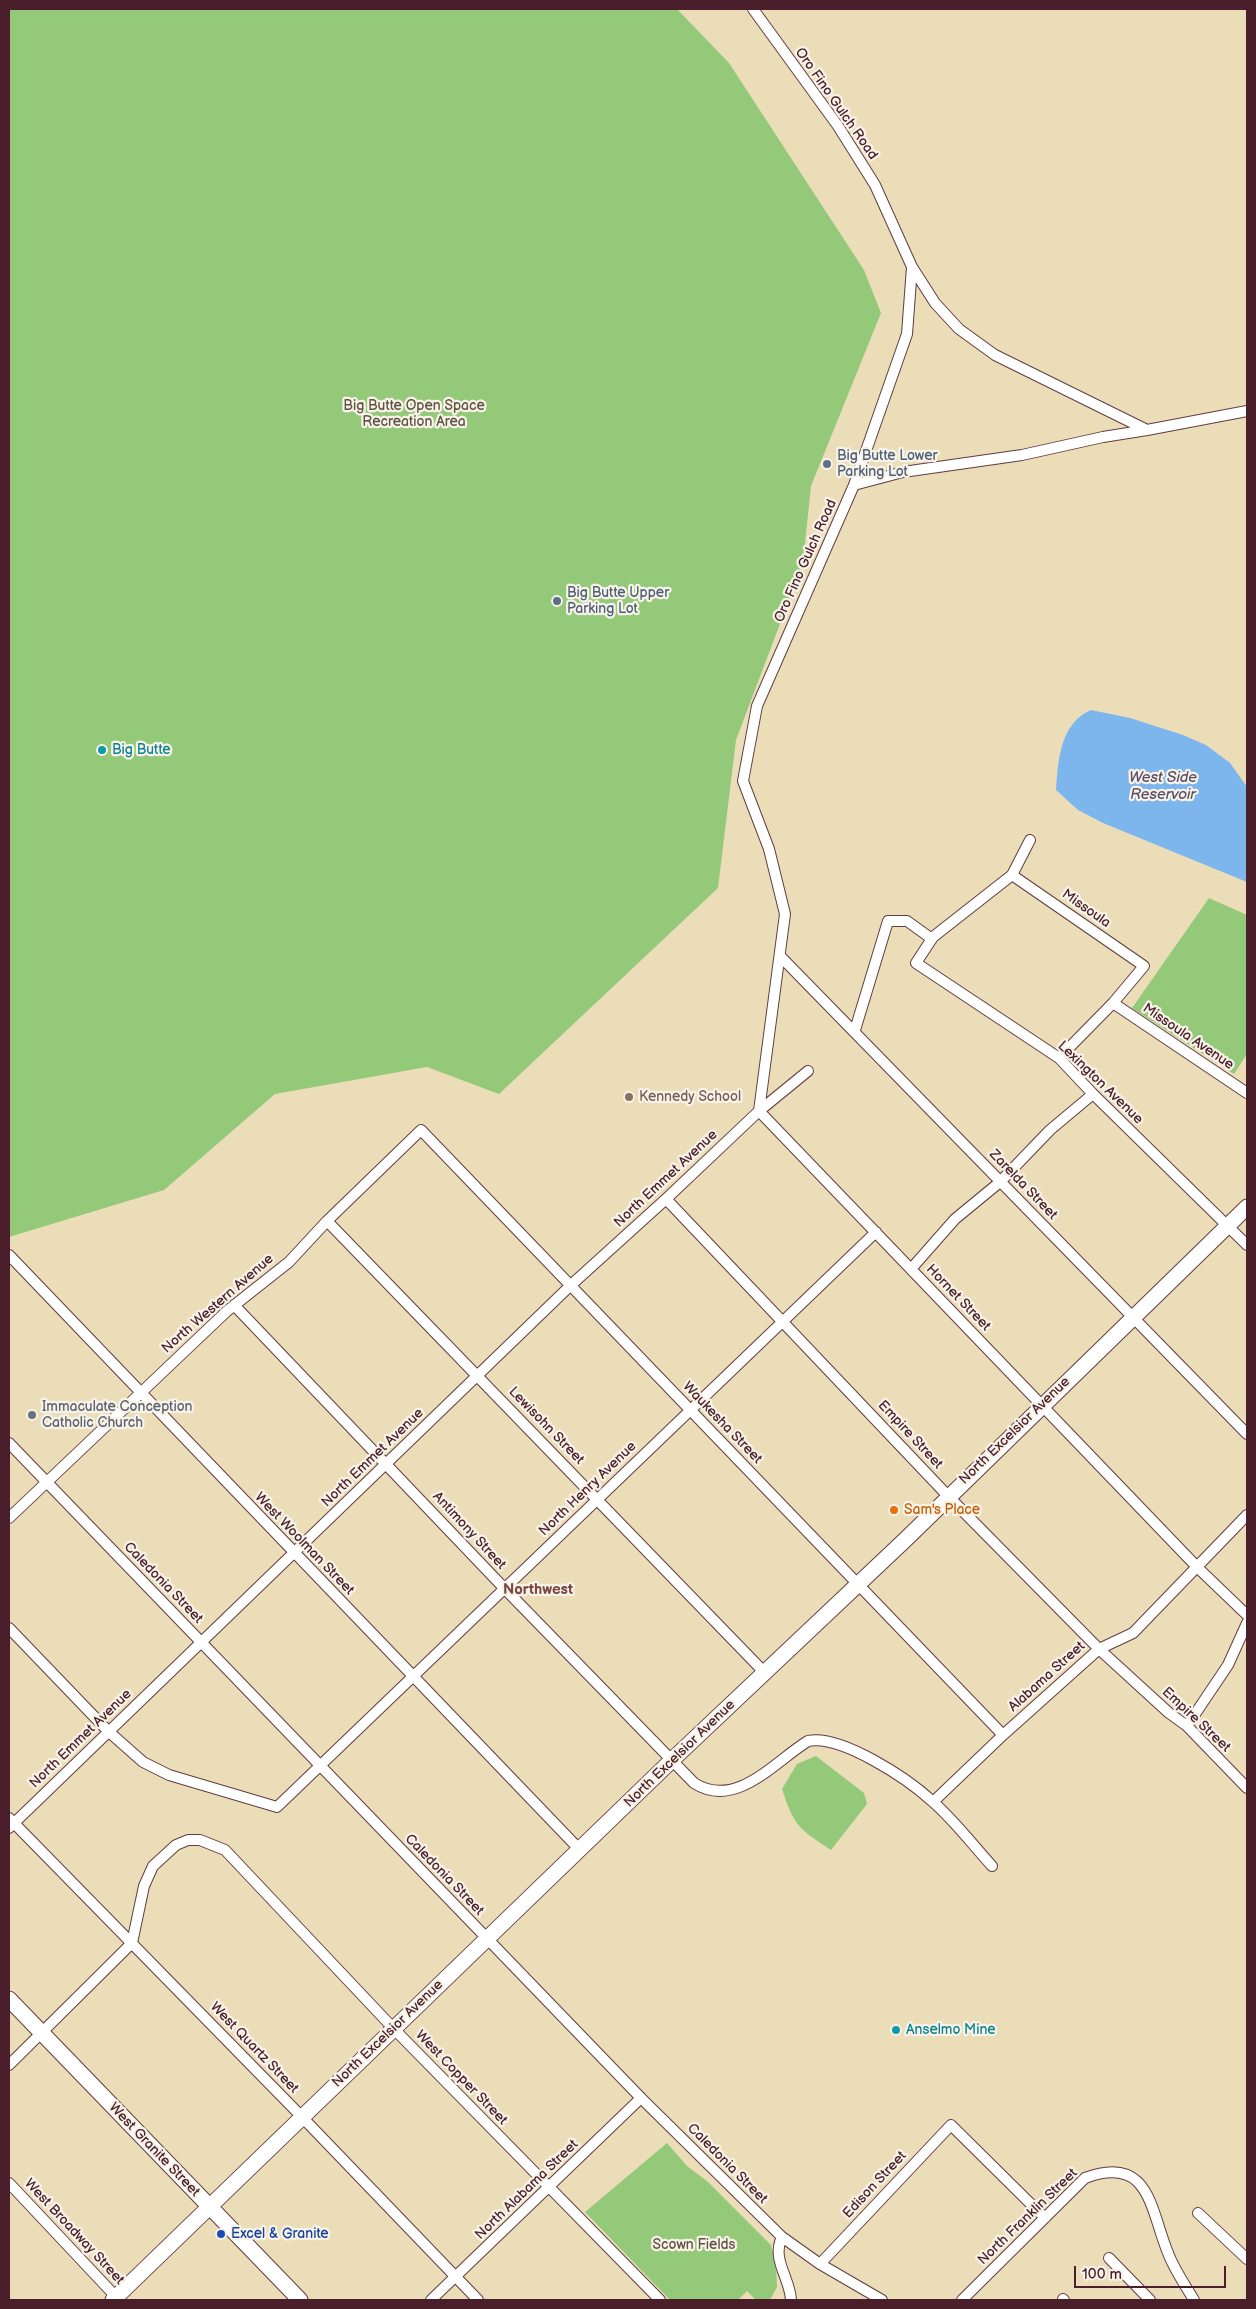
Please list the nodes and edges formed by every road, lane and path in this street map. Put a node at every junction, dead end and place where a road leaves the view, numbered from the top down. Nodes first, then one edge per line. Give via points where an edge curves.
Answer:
1 (753, 9) edge
2 (912, 267) junction
3 (1247, 411) edge
4 (1147, 430) junction
5 (854, 485) junction
6 (1030, 840) dead end
7 (1012, 875) junction
8 (932, 939) junction
9 (780, 956) junction
10 (1113, 1003) junction
11 (855, 1030) junction
12 (1059, 1058) junction
13 (808, 1071) dead end
14 (1247, 1093) edge
15 (1092, 1094) junction
16 (759, 1111) junction
17 (421, 1130) joint
18 (1000, 1182) junction
19 (666, 1199) junction
20 (1247, 1207) edge
21 (327, 1221) junction
22 (1228, 1226) junction
23 (876, 1232) junction
24 (1247, 1245) edge
25 (9, 1255) edge
26 (911, 1269) junction
27 (571, 1285) junction
28 (234, 1305) junction
29 (1133, 1317) junction
30 (783, 1320) junction
31 (478, 1375) junction
32 (139, 1392) junction
33 (1042, 1406) junction
34 (690, 1409) junction
35 (1247, 1434) edge
36 (9, 1443) edge
37 (387, 1465) junction
38 (46, 1482) junction
39 (948, 1496) junction
40 (597, 1499) junction
41 (1247, 1515) edge
42 (9, 1518) edge
43 (294, 1554) junction
44 (1198, 1568) junction
45 (857, 1585) junction
46 (504, 1588) junction
47 (1247, 1615) edge
48 (1247, 1623) edge
49 (9, 1628) edge
50 (202, 1643) junction
51 (1100, 1649) junction
52 (764, 1672) junction
53 (413, 1677) junction
54 (1186, 1726) junction
55 (108, 1731) junction
56 (1003, 1735) junction
57 (671, 1761) junction
58 (320, 1766) junction
59 (1247, 1788) edge
60 (933, 1802) junction
61 (10, 1823) edge
62 (580, 1850) junction
63 (992, 1866) dead end
64 (487, 1939) junction
65 (132, 1943) junction
66 (9, 1999) edge
67 (394, 2029) junction
68 (41, 2034) junction
69 (9, 2065) edge
70 (642, 2098) junction
71 (302, 2117) junction
72 (9, 2183) edge
73 (549, 2188) junction
74 (209, 2206) junction
75 (1198, 2214) dead end
76 (1045, 2218) junction
77 (782, 2237) junction
78 (1109, 2258) dead end
79 (1247, 2259) edge
80 (820, 2264) junction
81 (455, 2277) junction
82 (116, 2299) edge
83 (300, 2300) edge
84 (431, 2300) edge
85 (478, 2300) edge
86 (660, 2300) edge
87 (791, 2300) edge
88 (882, 2300) edge
89 (962, 2300) edge
90 (1150, 2300) edge
91 (1194, 2300) edge

1 - 2 street, Oro Fino Gulch Road via 838,126 874,185
2 - 4 street via 935,302 959,329 995,356
2 - 5 street, Oro Fino Gulch Road via 908,334
3 - 4 street
4 - 5 street via 1022,455 903,472
5 - 9 street, Oro Fino Gulch Road via 757,706 743,780 769,848 785,914
6 - 7 street
7 - 8 street
7 - 10 street, Missoula via 1144,966
8 - 11 street via 908,921 888,921
8 - 12 street, Lexington Avenue via 916,963
9 - 11 street, Zarelda Street
9 - 16 street
10 - 12 street
10 - 14 street, Missoula Avenue
11 - 18 street, Zarelda Street
12 - 15 street, Lexington Avenue
13 - 16 street, North Emmet Avenue
15 - 18 street via 1050,1130
15 - 22 street, Lexington Avenue
16 - 19 street, North Emmet Avenue
16 - 23 street, Hornet Street
17 - 21 street, North Western Avenue
17 - 27 street, Waukesha Street
18 - 26 street via 955,1219
18 - 29 street, Zarelda Street
19 - 27 street, North Emmet Avenue
19 - 30 street, Empire Street
20 - 22 street, North Excelsior Avenue
21 - 28 street, North Western Avenue via 289,1262
21 - 31 street, Lewisohn Street
22 - 24 street, Lexington Avenue
22 - 29 street, North Excelsior Avenue
23 - 26 street, Hornet Street
23 - 30 street, North Henry Avenue
25 - 32 street, West Woolman Street
26 - 33 street, Hornet Street
27 - 31 street, North Emmet Avenue
27 - 34 street, Waukesha Street
28 - 32 street, North Western Avenue
28 - 37 street, Antimony Street
29 - 33 street, North Excelsior Avenue
29 - 35 street, Zarelda Street
30 - 34 street, North Henry Avenue
30 - 39 street, Empire Street
31 - 37 street, North Emmet Avenue
31 - 40 street, Lewisohn Street
32 - 38 street, North Western Avenue
32 - 43 street, West Woolman Street
33 - 39 street, North Excelsior Avenue
33 - 44 street, Hornet Street
34 - 40 street, North Henry Avenue
34 - 45 street, Waukesha Street
36 - 38 street, Caledonia Street
37 - 43 street, North Emmet Avenue
37 - 46 street, Antimony Street
38 - 42 street, North Western Avenue
38 - 50 street, Caledonia Street
39 - 45 street, North Excelsior Avenue
39 - 51 street, Empire Street
40 - 46 street, North Henry Avenue
40 - 52 street, Lewisohn Street
41 - 44 street, Alabama Street
43 - 50 street, North Emmet Avenue
43 - 53 street, West Woolman Street
44 - 47 street, Hornet Street
44 - 51 street, Alabama Street via 1132,1633
45 - 52 street, North Excelsior Avenue
45 - 56 street, Waukesha Street
46 - 53 street, North Henry Avenue
46 - 57 street, Antimony Street
48 - 54 street via 1228,1665
49 - 55 street
50 - 55 street, North Emmet Avenue
50 - 58 street, Caledonia Street
51 - 54 street, Empire Street
51 - 56 street, Alabama Street
52 - 57 street, North Excelsior Avenue
53 - 58 street, North Henry Avenue
53 - 62 street, West Woolman Street
54 - 59 street, Empire Street
55 - 58 street via 152,1768 277,1806
55 - 61 street, North Emmet Avenue
56 - 60 street, Alabama Street
57 - 60 street, Antimony Street via 701,1787 731,1789 758,1779 798,1747 816,1740 835,1742 910,1783
57 - 62 street, North Excelsior Avenue
58 - 64 street, Caledonia Street
60 - 63 street
61 - 65 street, West Quartz Street
62 - 64 street, North Excelsior Avenue
64 - 67 street, North Excelsior Avenue
64 - 70 street, Caledonia Street
65 - 67 street, West Copper Street via 144,1886 153,1866 176,1845 200,1840 225,1850
65 - 68 street
65 - 71 street, West Quartz Street
66 - 68 street, West Granite Street
67 - 71 street, North Excelsior Avenue
67 - 73 street, West Copper Street
68 - 69 street
68 - 74 street, West Granite Street
70 - 73 street, North Alabama Street
70 - 77 street, Caledonia Street
71 - 74 street, North Excelsior Avenue
71 - 81 street, West Quartz Street
72 - 82 street, West Broadway Street
73 - 81 street, North Alabama Street
73 - 86 street, West Copper Street
74 - 82 street, North Excelsior Avenue
74 - 83 street, West Granite Street
75 - 79 street
76 - 80 street, Edison Street via 951,2125
76 - 89 street, North Franklin Street
76 - 91 street, North Franklin Street via 1085,2178 1102,2172 1131,2177 1141,2183 1157,2216 1169,2255
77 - 80 street, Caledonia Street
77 - 87 street via 778,2251
78 - 90 street
80 - 88 street, Caledonia Street
81 - 84 street, North Alabama Street
81 - 85 street, West Quartz Street

